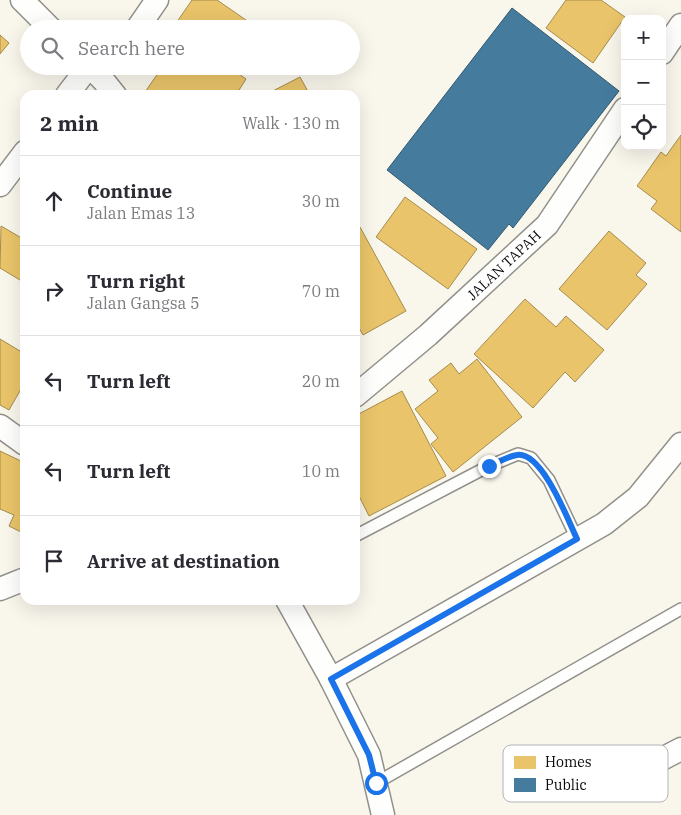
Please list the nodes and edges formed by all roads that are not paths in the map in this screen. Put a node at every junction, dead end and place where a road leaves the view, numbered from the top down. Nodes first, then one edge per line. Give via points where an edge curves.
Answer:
1 (22, 0) edge
2 (157, 0) edge
3 (42, 20) edge
4 (143, 20) edge
5 (681, 25) edge
6 (666, 47) edge
7 (101, 75) edge
8 (76, 90) edge
9 (621, 115) edge
10 (20, 159) edge
11 (0, 185) edge
12 (360, 392) edge
13 (0, 426) edge
14 (20, 440) edge
15 (681, 444) edge
16 (360, 533) edge
17 (577, 539) junction
18 (20, 581) edge
19 (0, 589) edge
20 (290, 605) edge
21 (681, 609) edge
22 (331, 679) junction
23 (681, 748) edge
24 (668, 755) edge
25 (376, 783) junction
26 (383, 815) edge

1 - 3 street
2 - 4 street
5 - 6 street
7 - 8 street
9 - 12 street, JALAN TAPAH via 547,225 428,335
10 - 11 street
13 - 14 street
15 - 17 street via 638,497 604,524
16 - 17 lane via 518,454 531,458 549,480
17 - 22 street
18 - 19 street
20 - 22 street
21 - 25 lane
22 - 25 street via 369,755
23 - 24 street
25 - 26 street

